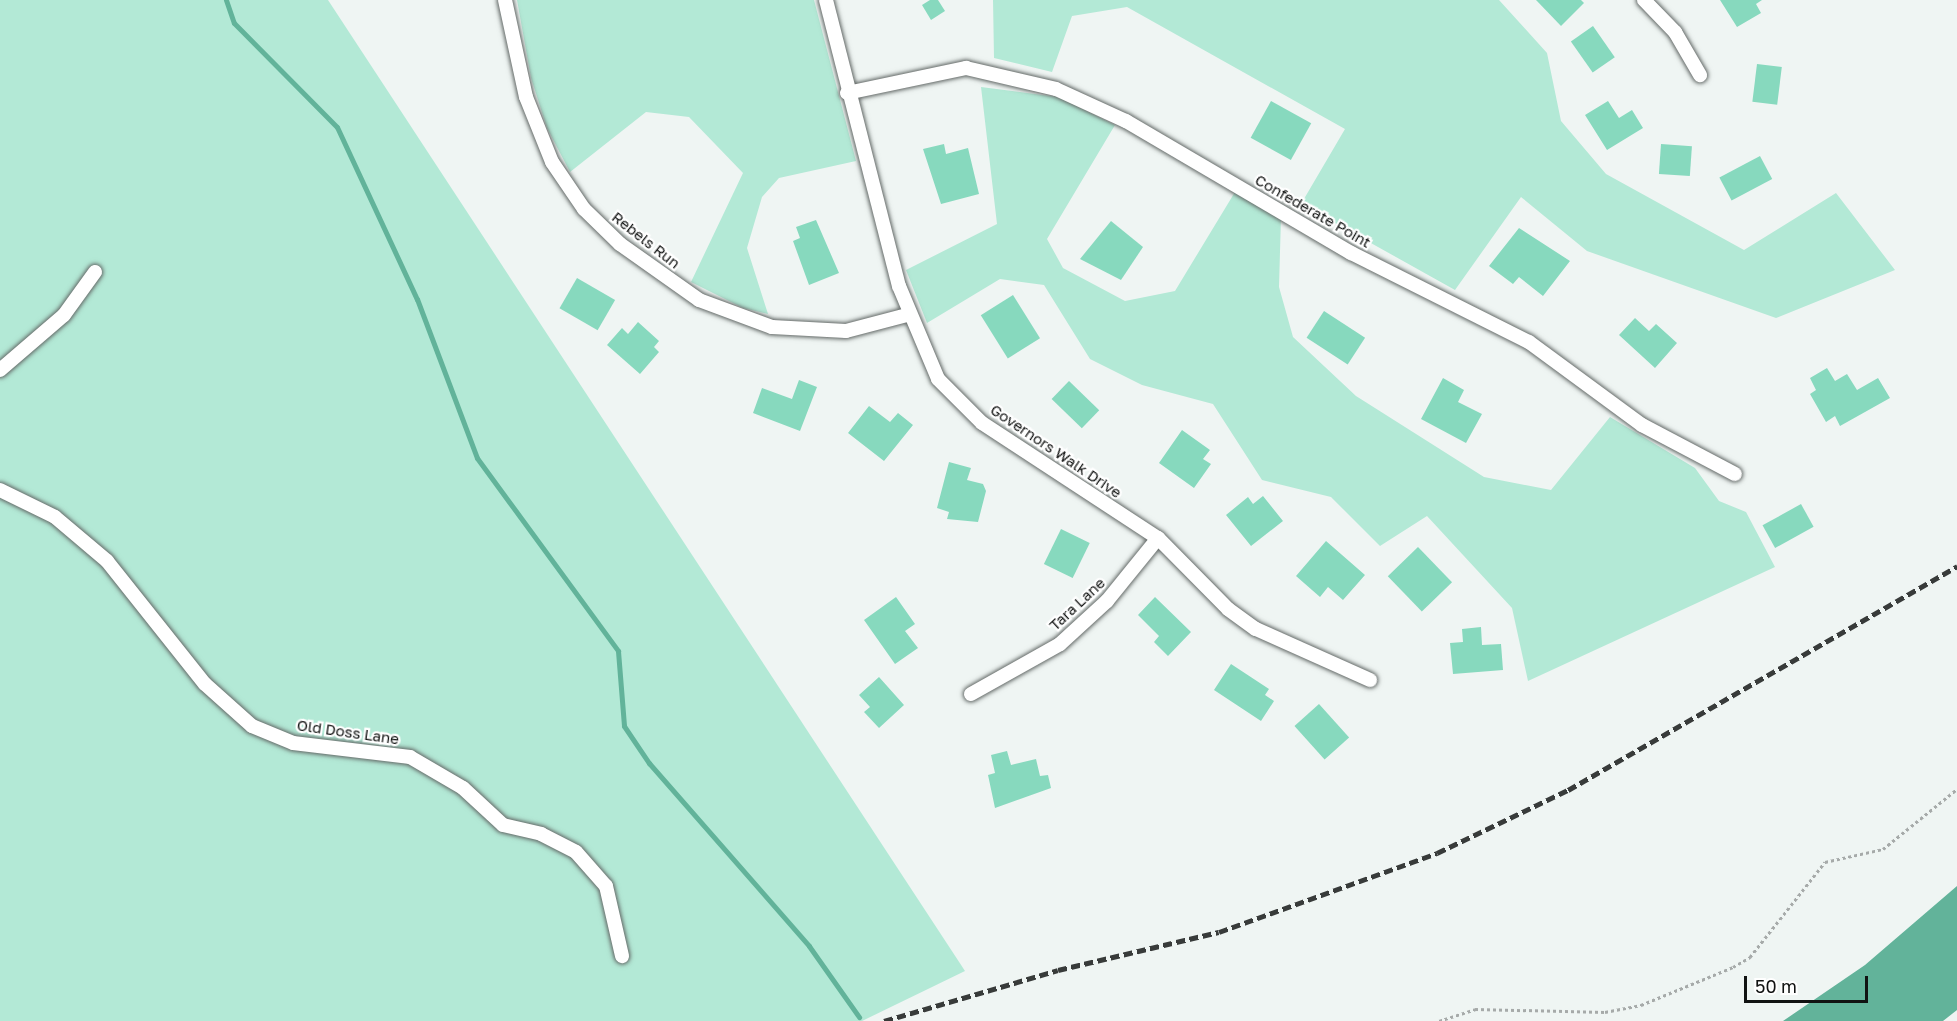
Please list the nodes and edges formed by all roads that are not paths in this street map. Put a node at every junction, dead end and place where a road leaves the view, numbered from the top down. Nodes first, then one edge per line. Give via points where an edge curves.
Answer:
1 (506, 0) edge
2 (826, 0) edge
3 (1644, 0) edge
4 (1700, 75) dead end
5 (847, 93) junction
6 (95, 272) dead end
7 (908, 315) junction
8 (0, 369) edge
9 (1735, 474) dead end
10 (0, 490) edge
11 (1158, 538) junction
12 (1370, 680) dead end
13 (971, 694) dead end
14 (622, 956) dead end

1 - 7 street, Rebels Run via 526,97 552,162 584,208 621,244 699,300 772,327 846,330
2 - 5 street, Governors Walk Drive
3 - 4 street via 1676,32
5 - 7 street, Governors Walk Drive
5 - 9 street, Confederate Point via 966,68 1056,89 1126,121 1351,253 1530,342 1642,425
6 - 8 street via 64,315
7 - 11 street, Governors Walk Drive via 938,379 982,423
10 - 14 street, Old Doss Lane via 55,517 107,561 205,684 252,726 293,743 410,758 463,788 503,825 541,834 576,852 606,886
11 - 12 street, Governors Walk Drive via 1228,609 1256,629
11 - 13 street, Tara Lane via 1107,601 1060,644

